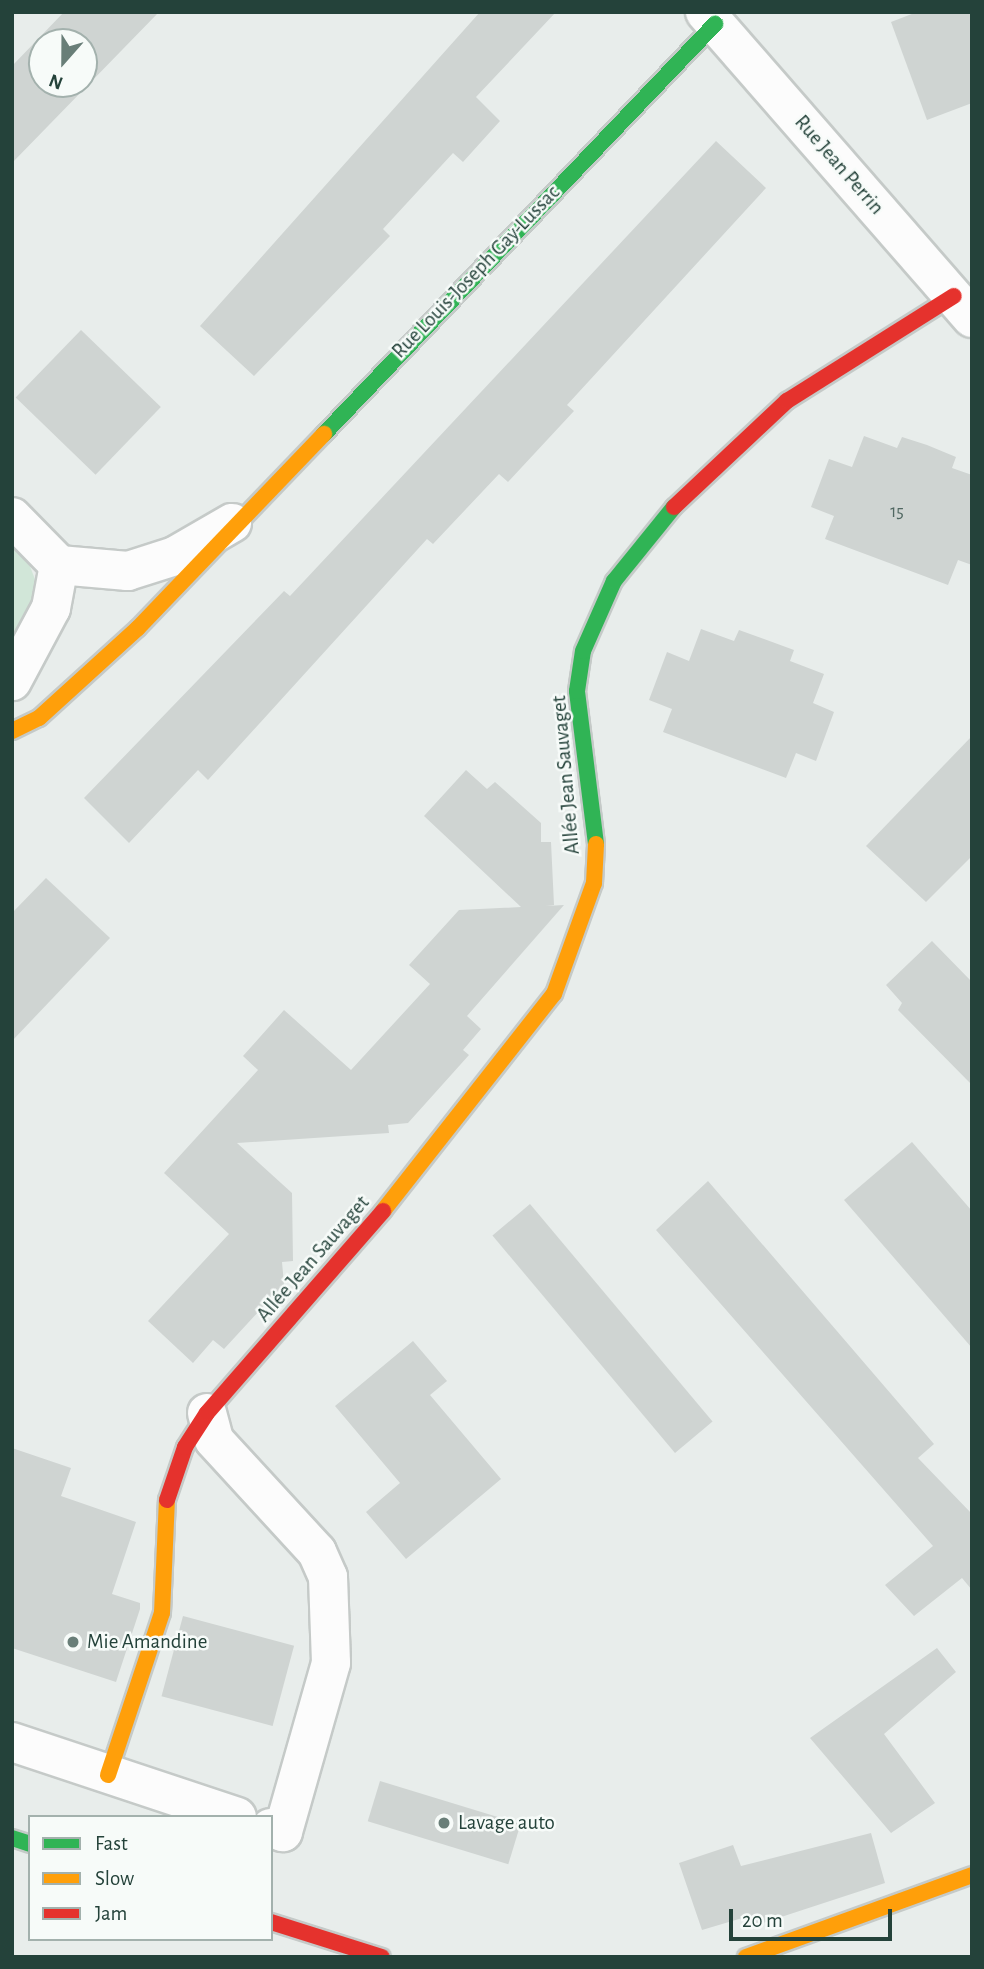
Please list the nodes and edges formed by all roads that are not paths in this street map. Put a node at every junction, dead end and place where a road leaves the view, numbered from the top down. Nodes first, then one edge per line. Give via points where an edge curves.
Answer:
1 (710, 18) edge
2 (963, 307) edge
3 (12, 517) edge
4 (237, 520) junction
5 (59, 565) junction
6 (12, 681) edge
7 (12, 731) edge
8 (207, 1413) junction
9 (12, 1742) edge
10 (108, 1775) junction
11 (231, 1815) edge
12 (273, 1829) edge
13 (972, 1875) edge
14 (273, 1923) edge
15 (382, 1957) edge
16 (746, 1957) edge

1 - 2 street, Rue Jean Perrin
1 - 4 street, Rue Louis-Joseph Gay-Lussac
2 - 8 street, Allée Jean Sauvaget via 786,401 670,510 614,581 583,651 577,691 596,832 594,883 554,994 420,1169
3 - 5 street
4 - 5 street, Rue Louis-Joseph Gay-Lussac via 175,556 128,571
4 - 7 street, Rue Louis-Joseph Gay-Lussac via 138,628 39,718
5 - 6 street via 51,608
8 - 10 street, Allée Jean Sauvaget via 171,1478 162,1613
8 - 12 street via 214,1440 317,1552 328,1577 331,1663 283,1832
9 - 10 street
10 - 11 street
13 - 16 street
14 - 15 street

